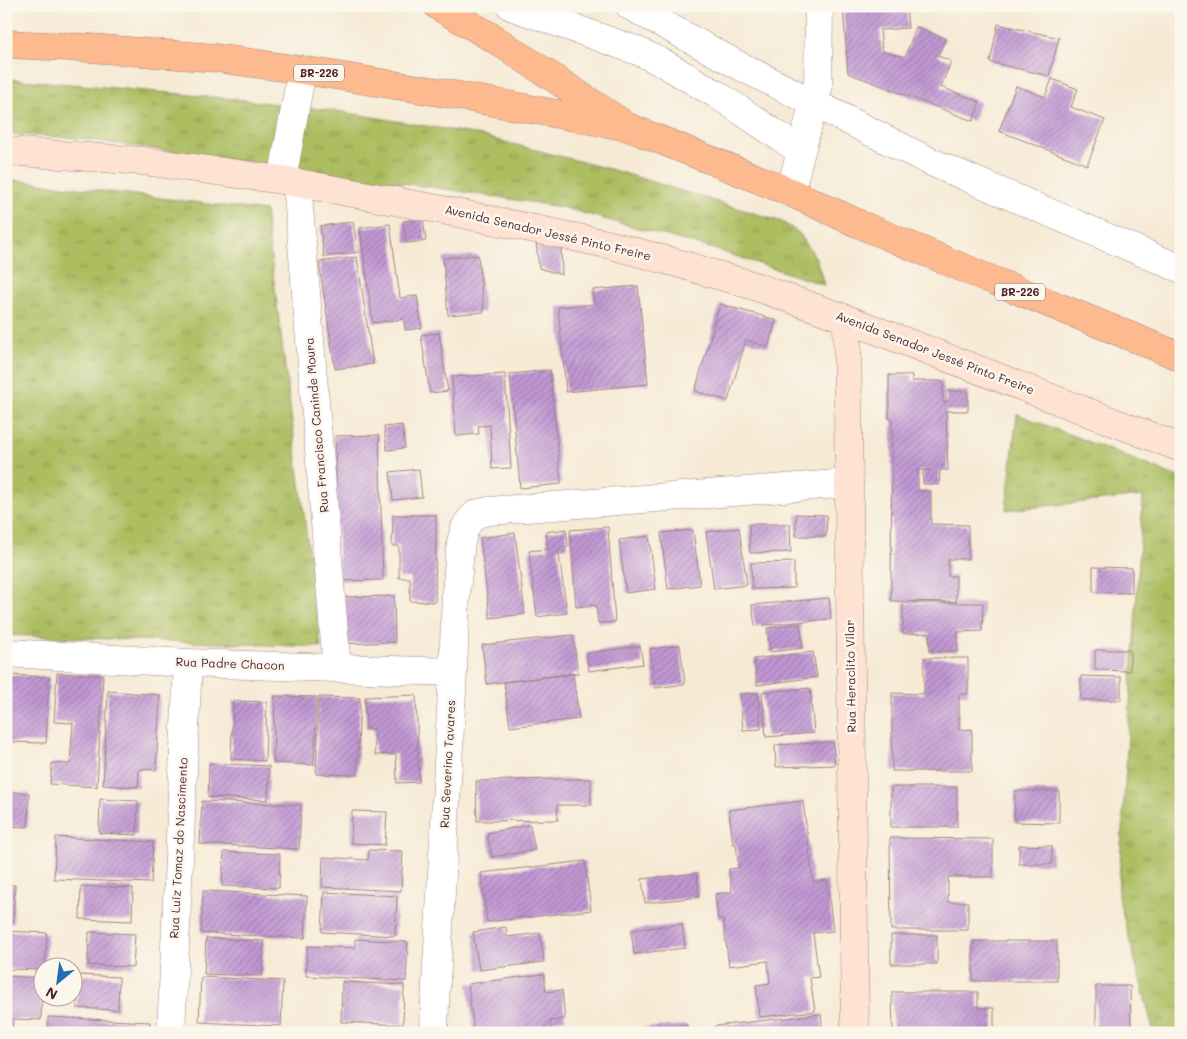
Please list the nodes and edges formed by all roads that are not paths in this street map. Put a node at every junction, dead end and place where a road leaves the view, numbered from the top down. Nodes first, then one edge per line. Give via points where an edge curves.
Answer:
1 (438, 6) edge
2 (510, 6) edge
3 (630, 6) edge
4 (818, 6) edge
5 (496, 40) junction
6 (6, 44) edge
7 (302, 70) junction
8 (814, 104) junction
9 (628, 127) junction
10 (801, 150) junction
11 (6, 151) edge
12 (289, 181) junction
13 (790, 192) junction
14 (1181, 270) edge
15 (847, 319) junction
16 (1181, 357) edge
17 (1181, 448) edge
18 (849, 483) junction
19 (6, 653) edge
20 (188, 663) junction
21 (338, 668) junction
22 (453, 672) junction
23 (171, 1033) edge
24 (434, 1033) edge
25 (855, 1033) edge

1 - 5 highway, BR-226
2 - 5 street
2 - 10 street via 638,51 663,63
3 - 8 street
4 - 8 street via 818,88
5 - 9 highway, BR-226
6 - 7 highway, BR-226 via 216,58
7 - 9 highway, BR-226
7 - 12 street, Rua Francisco Caninde Moura
8 - 10 street
8 - 14 street via 929,160
9 - 13 highway, BR-226
10 - 13 street
11 - 12 street, Avenida Senador Jessé Pinto Freire via 143,160
12 - 15 street, Avenida Senador Jessé Pinto Freire via 607,244 752,285
12 - 21 street, Rua Francisco Caninde Moura
13 - 16 highway, BR-226 via 859,224
15 - 17 street, Avenida Senador Jessé Pinto Freire
15 - 18 street, Rua Heraclito Vilar
18 - 22 street, Rua Severino Tavares via 476,514 465,528 462,542 456,592
18 - 25 street, Rua Heraclito Vilar
19 - 20 street, Rua Padre Chacon
20 - 21 street, Rua Padre Chacon
20 - 23 street, Rua Luiz Tomaz do Nascimento
21 - 22 street, Rua Padre Chacon
22 - 24 street, Rua Severino Tavares

